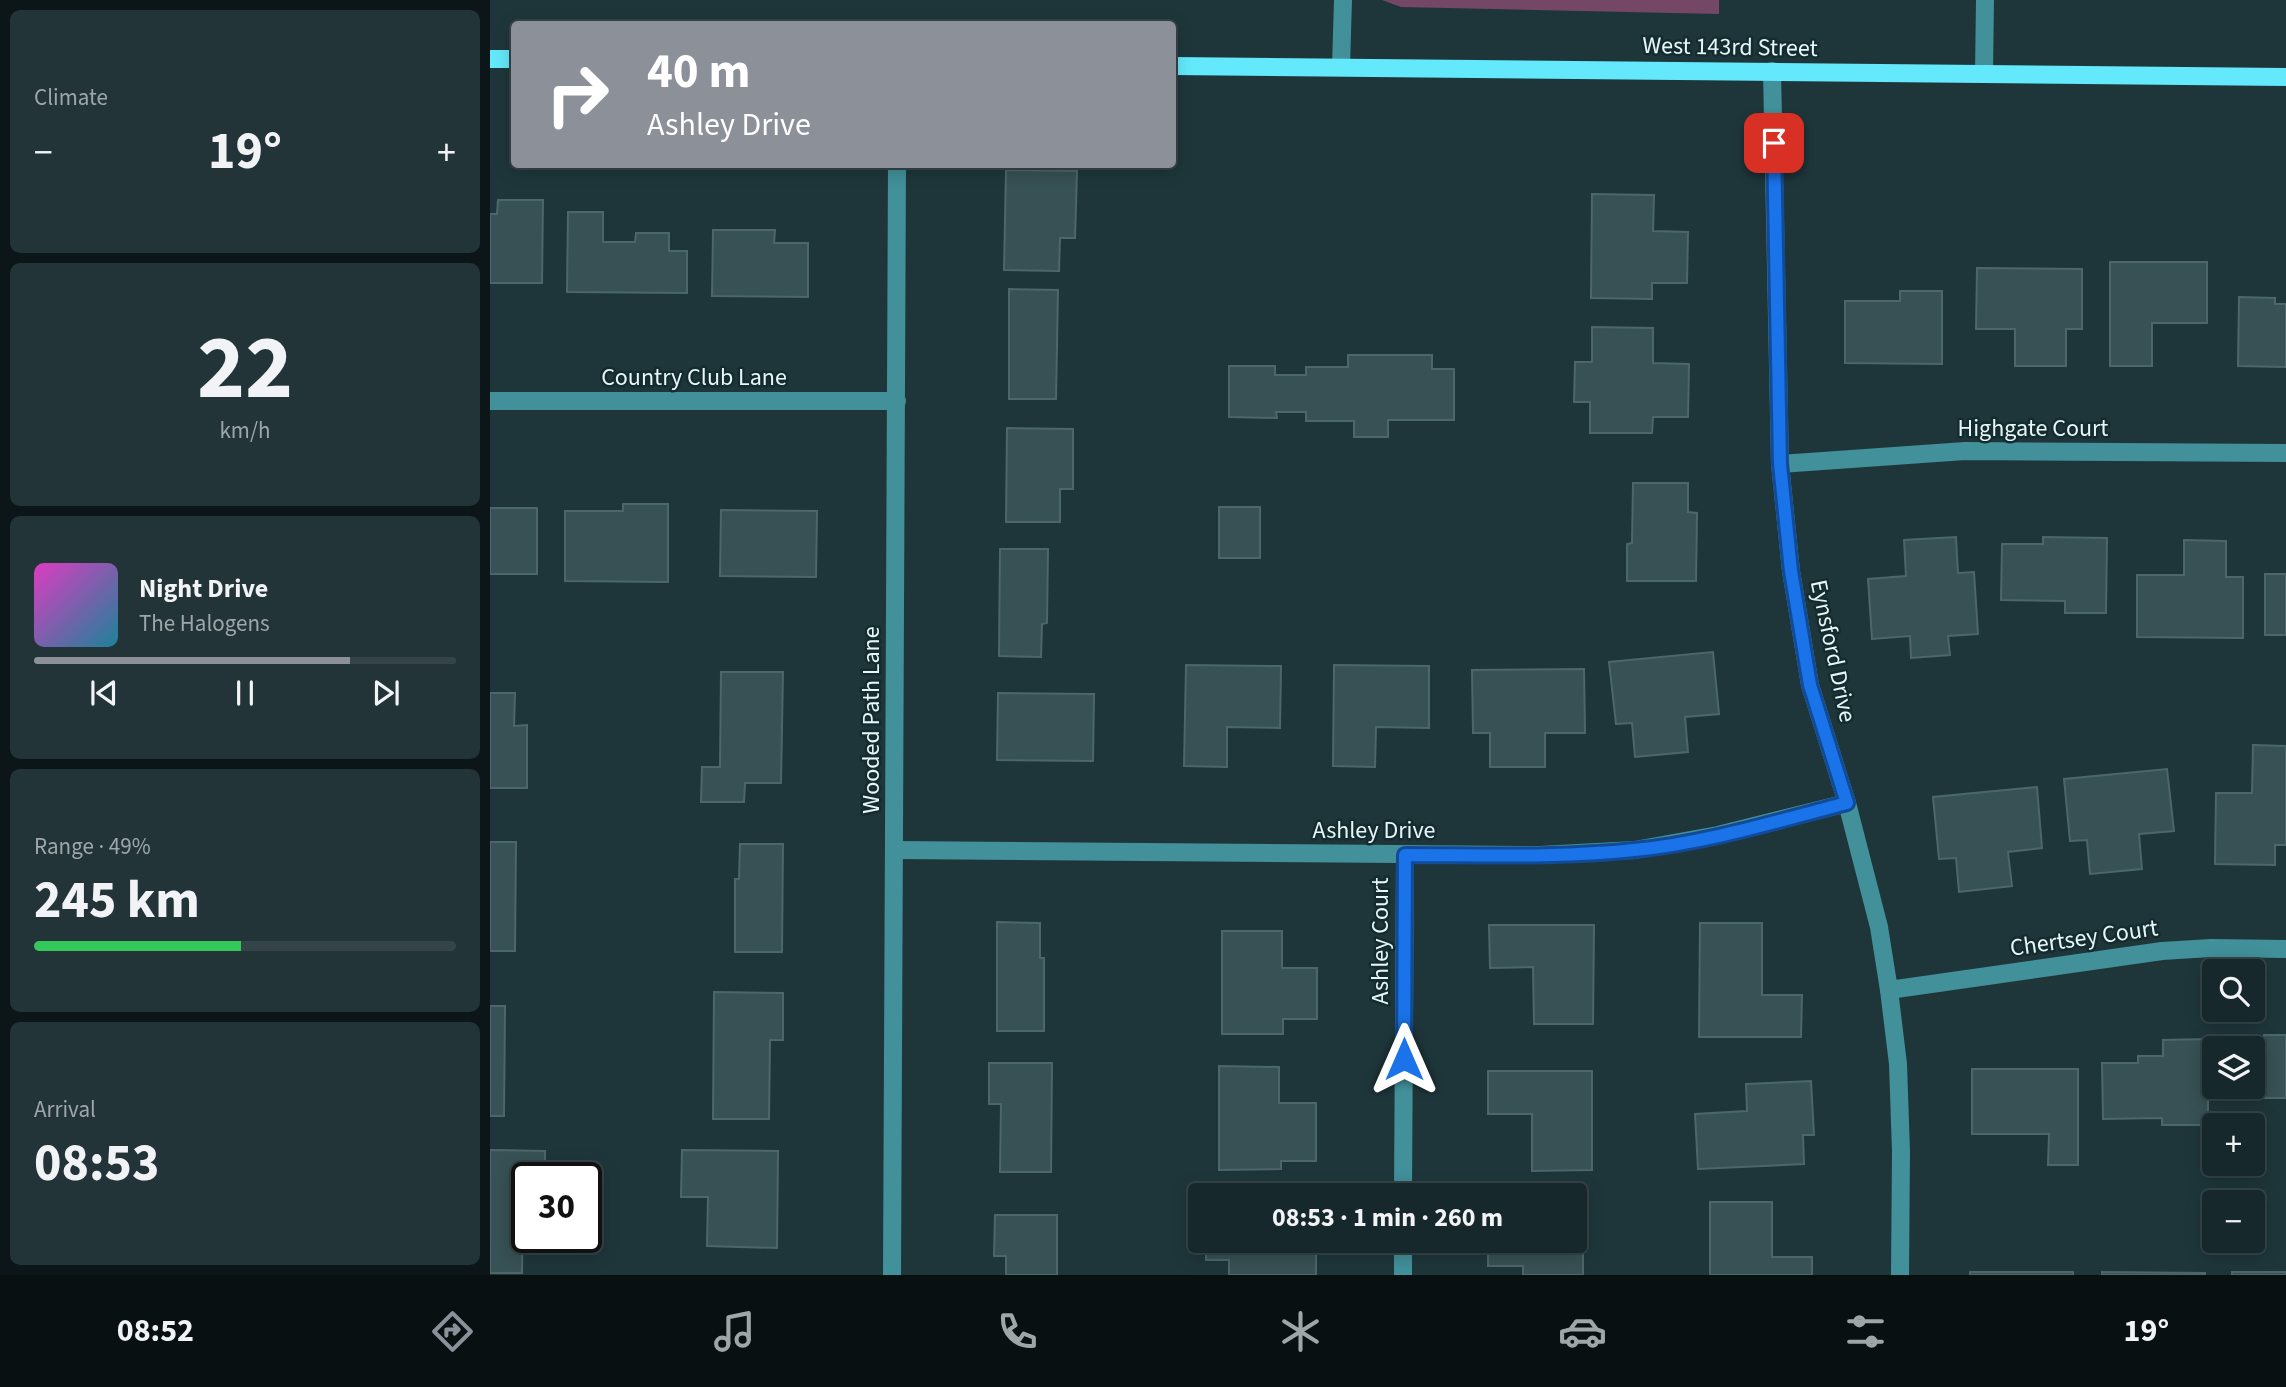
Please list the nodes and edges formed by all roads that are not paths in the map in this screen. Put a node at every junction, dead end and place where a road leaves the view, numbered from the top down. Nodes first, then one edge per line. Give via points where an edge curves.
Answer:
1 (1342, 0) edge
2 (1985, 0) edge
3 (490, 59) edge
4 (511, 59) edge
5 (1176, 66) edge
6 (1341, 67) junction
7 (1772, 72) junction
8 (1984, 74) junction
9 (2286, 77) edge
10 (897, 168) edge
11 (490, 401) edge
12 (897, 401) junction
13 (2286, 453) edge
14 (1780, 464) junction
15 (1847, 803) junction
16 (895, 850) junction
17 (1405, 855) junction
18 (2286, 949) edge
19 (1889, 990) junction
20 (1403, 1183) edge
21 (1403, 1253) edge
22 (892, 1275) edge
23 (1403, 1275) edge
24 (1900, 1275) edge

1 - 6 street
2 - 8 street
3 - 4 main road
5 - 6 main road, West 143rd Street
6 - 7 main road, West 143rd Street
7 - 8 main road, West 143rd Street
7 - 14 street, Eynsford Drive
8 - 9 main road, West 143rd Street
10 - 12 street, Wooded Path Lane
11 - 12 street, Country Club Lane
12 - 16 street, Wooded Path Lane
13 - 14 street, Highgate Court via 1965,452
14 - 15 street, Eynsford Drive via 1810,685
15 - 17 street, Ashley Drive via 1635,850
15 - 19 street, Eynsford Drive via 1879,927
16 - 17 street, Ashley Drive
16 - 22 street, Wooded Path Lane
17 - 20 street, Ashley Court
18 - 19 street, Chertsey Court via 2162,951
19 - 24 street, Eynsford Drive via 1901,1152
21 - 23 street

